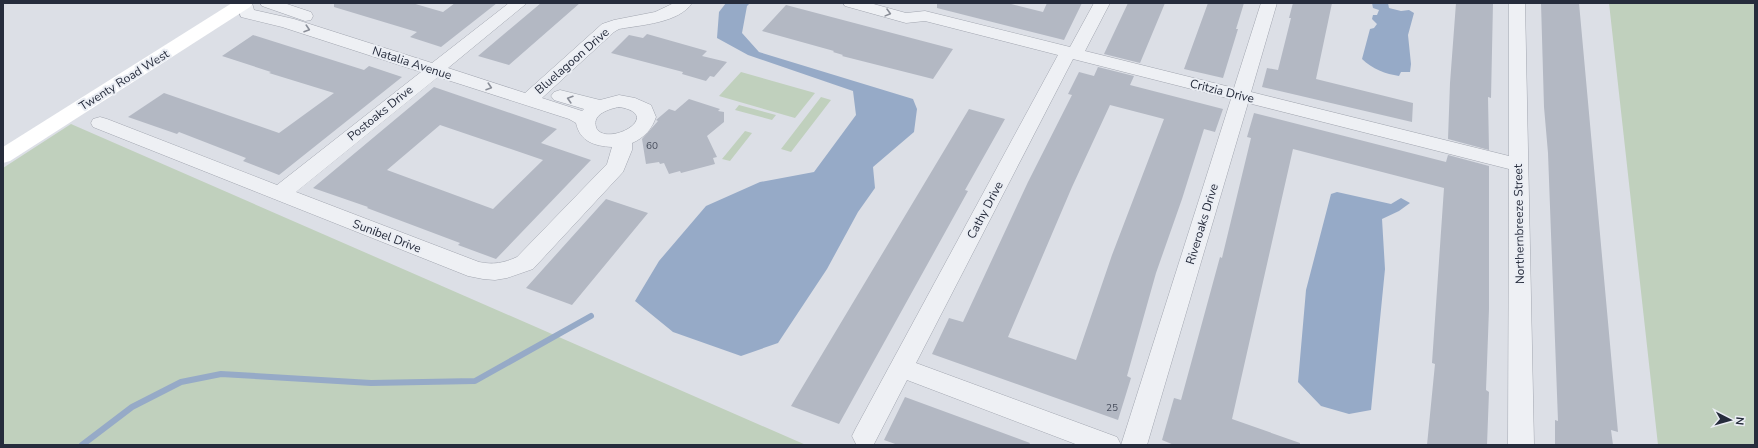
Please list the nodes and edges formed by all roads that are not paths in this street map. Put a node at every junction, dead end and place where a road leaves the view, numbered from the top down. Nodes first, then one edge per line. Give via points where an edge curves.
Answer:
1 (244, 3) edge
2 (268, 3) edge
3 (519, 3) edge
4 (684, 3) edge
5 (851, 3) edge
6 (899, 3) edge
7 (1102, 3) edge
8 (1269, 3) edge
9 (1517, 3) edge
10 (930, 10) edge
11 (1072, 53) junction
12 (441, 65) junction
13 (534, 95) junction
14 (1241, 96) junction
15 (600, 106) junction
16 (586, 120) junction
17 (100, 124) dead end
18 (622, 139) junction
19 (3, 156) edge
20 (1518, 165) junction
21 (279, 194) junction
22 (901, 368) junction
23 (865, 436) dead end
24 (1108, 445) edge
25 (1134, 445) edge
26 (1521, 445) edge

1 -> 12 street, Natalia Avenue via 247,13
1 - 19 street, Twenty Road West
2 - 12 street, Natalia Avenue
3 - 12 street, Postoaks Drive
4 - 13 street, Bluelagoon Drive via 667,14 608,28
5 -> 10 street, Critzia Drive via 906,18
6 - 10 street, Critzia Drive
7 - 11 street, Cathy Drive
8 - 14 street, Riveroaks Drive
9 - 20 street, Northernbreeze Street
10 - 11 street, Critzia Drive
11 - 14 street, Critzia Drive
11 - 22 street, Cathy Drive
12 - 13 street, Natalia Avenue
12 - 21 street, Postoaks Drive
15 -> 13 street, Natalia Avenue
13 - 16 street, Natalia Avenue
14 - 20 street, Critzia Drive
14 - 25 street, Riveroaks Drive
15 - 16 street via 589,114
15 - 18 street via 628,102 643,108 647,119 642,128 632,136
16 - 18 street via 585,126 594,137 602,140
17 - 21 street, Sunibel Drive
18 - 21 street, Sunibel Drive via 622,150 616,167 526,262 510,271 488,273 476,270
20 - 26 street, Northernbreeze Street
22 - 23 street, Cathy Drive
22 - 24 street

